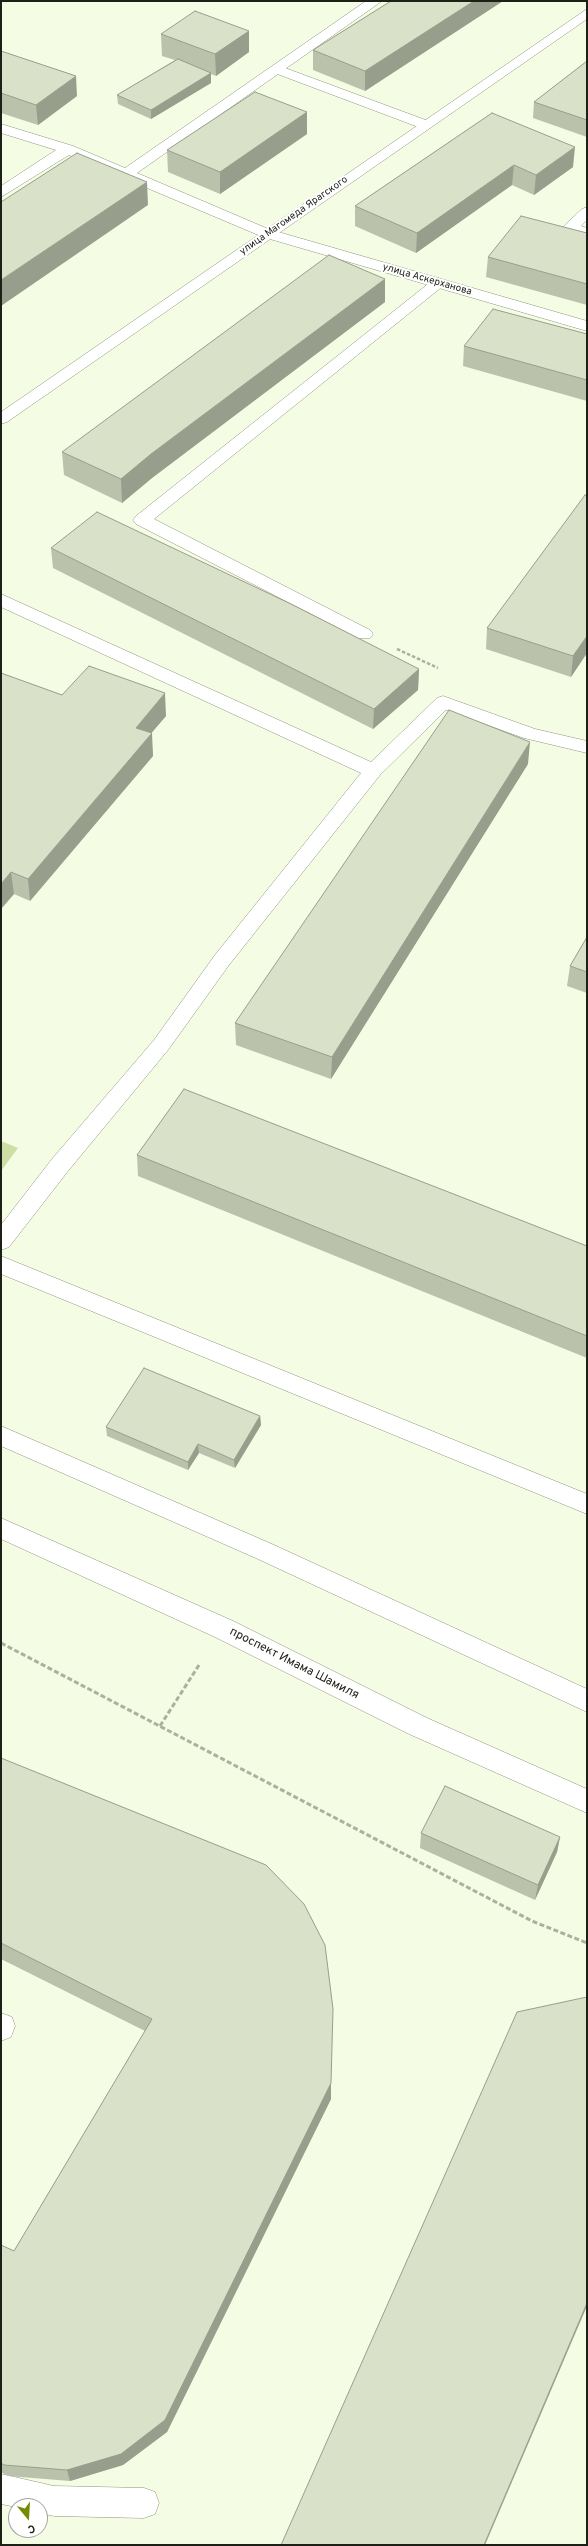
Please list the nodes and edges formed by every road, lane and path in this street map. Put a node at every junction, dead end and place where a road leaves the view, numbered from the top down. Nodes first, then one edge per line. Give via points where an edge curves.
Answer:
1 (375, 1) edge
2 (587, 13) edge
3 (277, 69) junction
4 (426, 124) junction
5 (1, 128) edge
6 (68, 149) junction
7 (126, 174) junction
8 (1, 194) edge
9 (587, 212) edge
10 (587, 233) edge
11 (268, 234) junction
12 (438, 283) junction
13 (587, 326) edge
14 (1, 419) edge
15 (1, 600) edge
16 (364, 634) joint
17 (443, 702) junction
18 (587, 747) edge
19 (373, 771) junction
20 (1, 1241) edge
21 (1, 1266) edge
22 (1, 1436) edge
23 (587, 1504) edge
24 (1, 1528) edge
25 (1, 1643) edge
26 (199, 1665) dead end
27 (587, 1701) edge
28 (160, 1726) junction
29 (587, 1801) edge
30 (587, 1943) edge
31 (1, 2489) edge
32 (144, 2503) dead end

1 - 3 main road
2 - 4 main road, улица Магомеда Ярагского
3 - 4 main road
3 - 7 main road
4 - 11 main road, улица Магомеда Ярагского
5 - 6 main road, улица Аскерханова
6 - 7 main road, улица Аскерханова
6 - 8 main road
7 - 11 main road, улица Аскерханова
9 - 10 main road via 570,228
11 - 12 main road, улица Аскерханова
11 - 14 main road, улица Магомеда Ярагского
12 - 13 main road, улица Аскерханова
12 - 16 main road via 142,520
15 - 19 main road
16 - 17 path via 446,671
17 - 18 main road via 530,734
17 - 19 main road
19 - 20 main road via 222,960 161,1044 60,1165
21 - 23 main road
22 - 27 main road via 266,1552
24 - 29 main road, проспект Имама Шамиля via 224,1629 418,1726
25 - 28 path
26 - 28 path
28 - 30 path via 532,1921
31 - 32 main road via 54,2501

